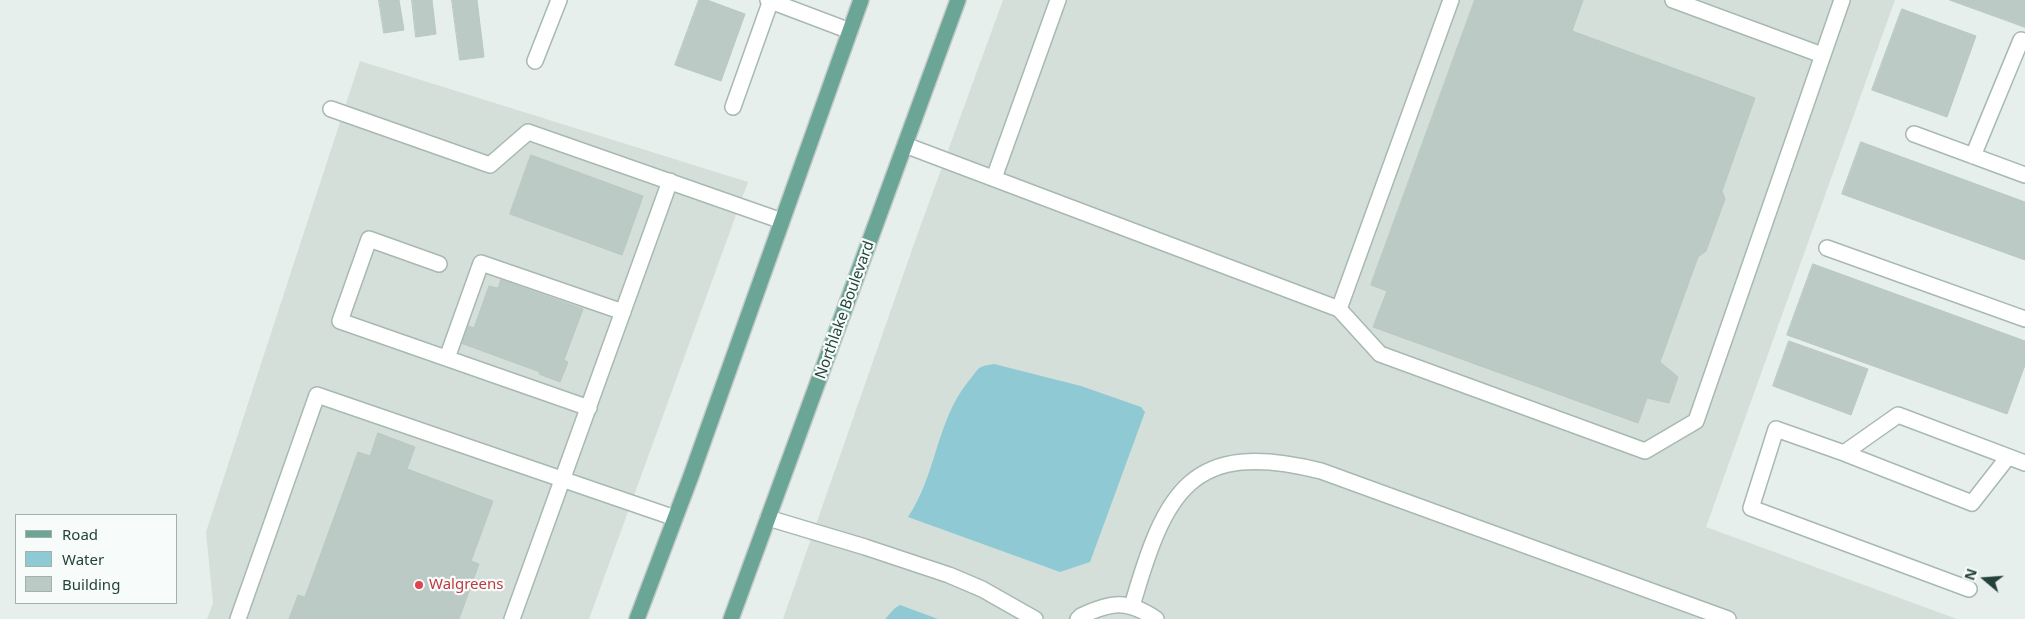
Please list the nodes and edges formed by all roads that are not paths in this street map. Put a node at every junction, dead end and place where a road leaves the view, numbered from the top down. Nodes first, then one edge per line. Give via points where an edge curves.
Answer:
1 (559, 0) edge
2 (770, 0) edge
3 (861, 0) edge
4 (958, 0) edge
5 (1058, 0) edge
6 (1451, 0) edge
7 (1673, 0) edge
8 (1842, 0) edge
9 (1710, 6) edge
10 (850, 31) junction
11 (2025, 42) edge
12 (1822, 55) junction
13 (536, 60) dead end
14 (733, 107) dead end
15 (331, 109) dead end
16 (1914, 134) dead end
17 (905, 145) junction
18 (1973, 156) junction
19 (2025, 175) edge
20 (994, 178) junction
21 (670, 181) junction
22 (782, 221) junction
23 (1827, 248) dead end
24 (439, 264) dead end
25 (1339, 310) junction
26 (623, 312) junction
27 (2025, 319) edge
28 (447, 358) junction
29 (589, 408) junction
30 (1844, 453) junction
31 (2008, 457) junction
32 (2025, 464) edge
33 (563, 480) junction
34 (675, 518) junction
35 (768, 518) junction
36 (1969, 588) dead end
37 (1132, 606) junction
38 (238, 619) edge
39 (512, 619) edge
40 (637, 619) edge
41 (731, 619) edge
42 (1035, 619) edge
43 (1078, 619) edge
44 (1156, 619) edge
45 (1728, 619) edge

1 - 13 street
2 - 10 street
2 - 14 street
3 - 10 main road
4 - 17 main road, Northlake Boulevard
5 - 20 street
6 - 25 street
7 - 9 street
8 - 12 street
9 - 12 street
10 - 22 main road
11 - 18 street via 2021,40
12 - 25 street via 1696,421 1645,451 1380,354
15 - 21 street via 490,165 528,132
16 - 18 street
17 - 20 street
17 - 35 main road, Northlake Boulevard
18 - 19 street
20 - 25 street
21 - 22 street
21 - 26 street
22 - 34 main road
23 - 27 street
24 - 28 street via 369,239 340,321
26 - 28 street via 481,263
26 - 29 street
28 - 29 street
29 - 33 street
30 - 31 street via 1898,415
30 - 31 street via 1972,503
30 - 36 street via 1776,429 1751,508
31 - 32 street
33 - 34 street
33 - 38 street via 317,395
33 - 39 street
34 - 40 main road
35 - 41 main road, Northlake Boulevard
35 - 42 street via 949,575 982,589
37 - 43 street via 1105,605
37 - 44 street
37 - 45 street via 1163,519 1189,483 1218,466 1270,462 1321,471

